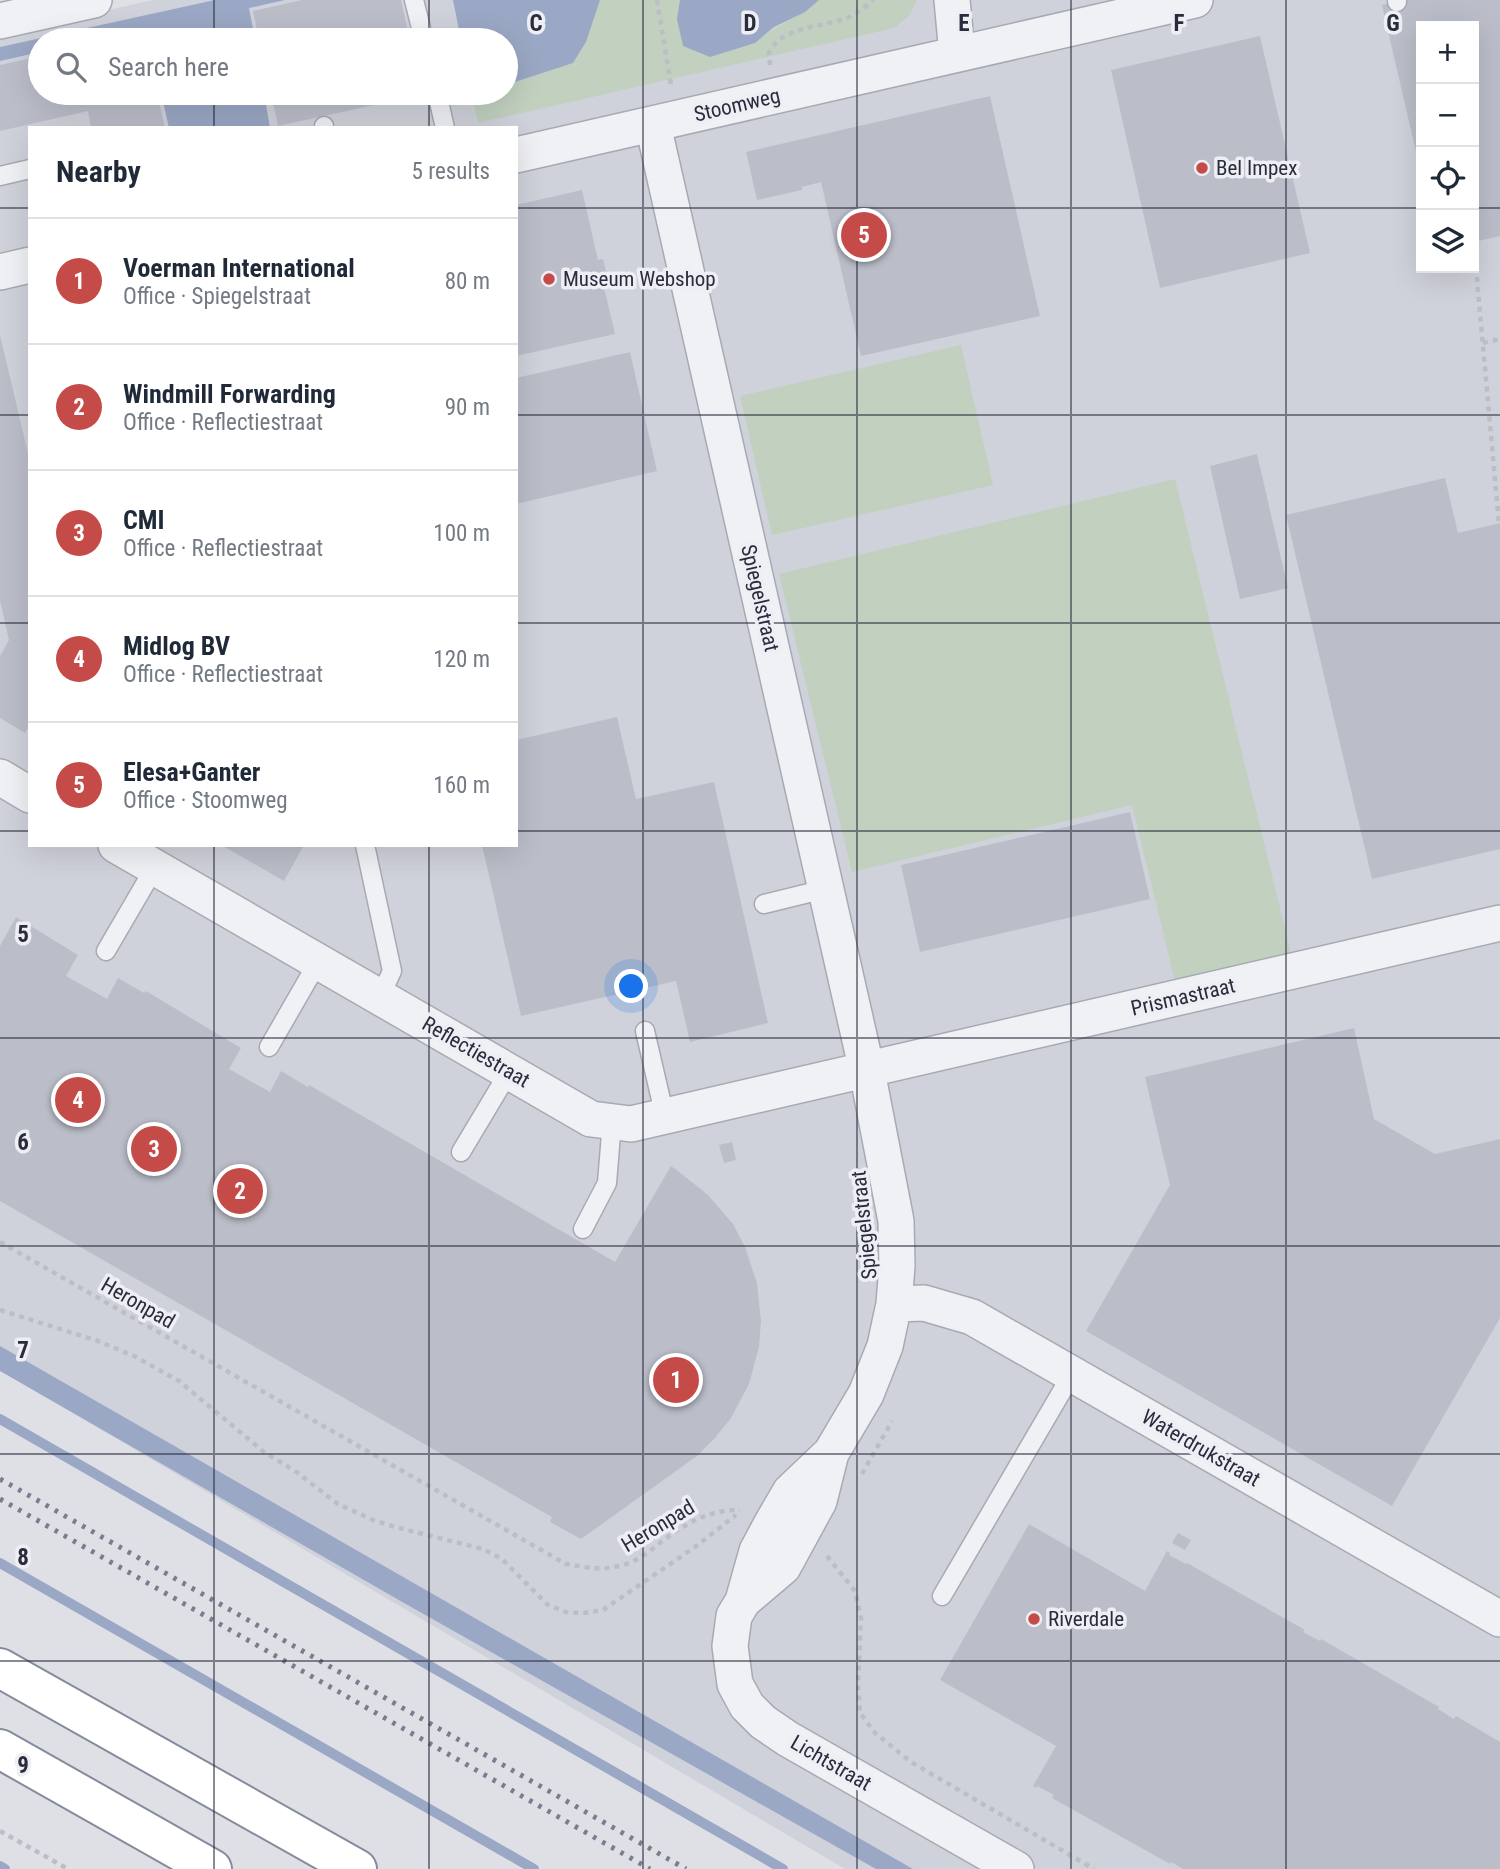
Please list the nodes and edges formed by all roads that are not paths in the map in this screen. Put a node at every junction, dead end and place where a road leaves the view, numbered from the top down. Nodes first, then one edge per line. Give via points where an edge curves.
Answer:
1 (94, 0) edge
2 (414, 0) edge
3 (952, 0) edge
4 (1195, 0) edge
5 (0, 21) edge
6 (421, 28) edge
7 (957, 54) junction
8 (439, 105) edge
9 (666, 122) junction
10 (444, 126) edge
11 (518, 155) edge
12 (28, 169) edge
13 (0, 176) edge
14 (28, 265) edge
15 (0, 271) edge
16 (0, 777) edge
17 (28, 793) edge
18 (120, 847) edge
19 (365, 847) edge
20 (155, 867) junction
21 (825, 889) junction
22 (764, 904) dead end
23 (1500, 922) edge
24 (106, 951) dead end
25 (318, 962) junction
26 (380, 997) junction
27 (645, 1031) dead end
28 (269, 1046) dead end
29 (867, 1071) junction
30 (509, 1072) junction
31 (665, 1117) junction
32 (612, 1122) junction
33 (461, 1152) dead end
34 (583, 1229) dead end
35 (894, 1304) junction
36 (1072, 1374) junction
37 (831, 1454) junction
38 (942, 1596) dead end
39 (743, 1601) junction
40 (1500, 1619) edge
41 (0, 1668) edge
42 (0, 1749) edge
43 (212, 1869) edge
44 (357, 1869) edge
45 (1016, 1869) edge

1 - 5 street
2 - 6 lane
3 - 7 street
4 - 7 street, Stoomweg
7 - 9 street, Stoomweg
8 - 10 lane
9 - 11 street, Stoomweg
9 - 21 street, Spiegelstraat
12 - 13 lane
14 - 15 street
16 - 17 street
18 - 20 street, Reflectiestraat
19 - 26 lane via 392,971
20 - 24 lane
20 - 25 street, Reflectiestraat
21 - 22 lane
21 - 29 street, Spiegelstraat
23 - 29 street, Prismastraat
25 - 26 street, Reflectiestraat
25 - 28 lane
26 - 30 street, Reflectiestraat
27 - 31 lane
29 - 31 street, Reflectiestraat
29 - 35 street, Spiegelstraat via 895,1221
30 - 32 street, Reflectiestraat via 591,1119
30 - 33 lane
31 - 32 street, Reflectiestraat via 631,1124
32 - 34 lane via 607,1183
35 - 36 street, Waterdrukstraat via 924,1303 972,1317
35 - 37 street, Spiegelstraat via 885,1346 866,1394
36 - 38 lane
36 - 40 street, Waterdrukstraat
37 - 39 street, Spiegelstraat via 790,1492 757,1551
37 - 39 street, Spiegelstraat via 819,1501 783,1567
39 - 45 street, Lichtstraat via 734,1616 730,1646 736,1684 747,1706 763,1722
41 - 44 highway
42 - 43 highway

